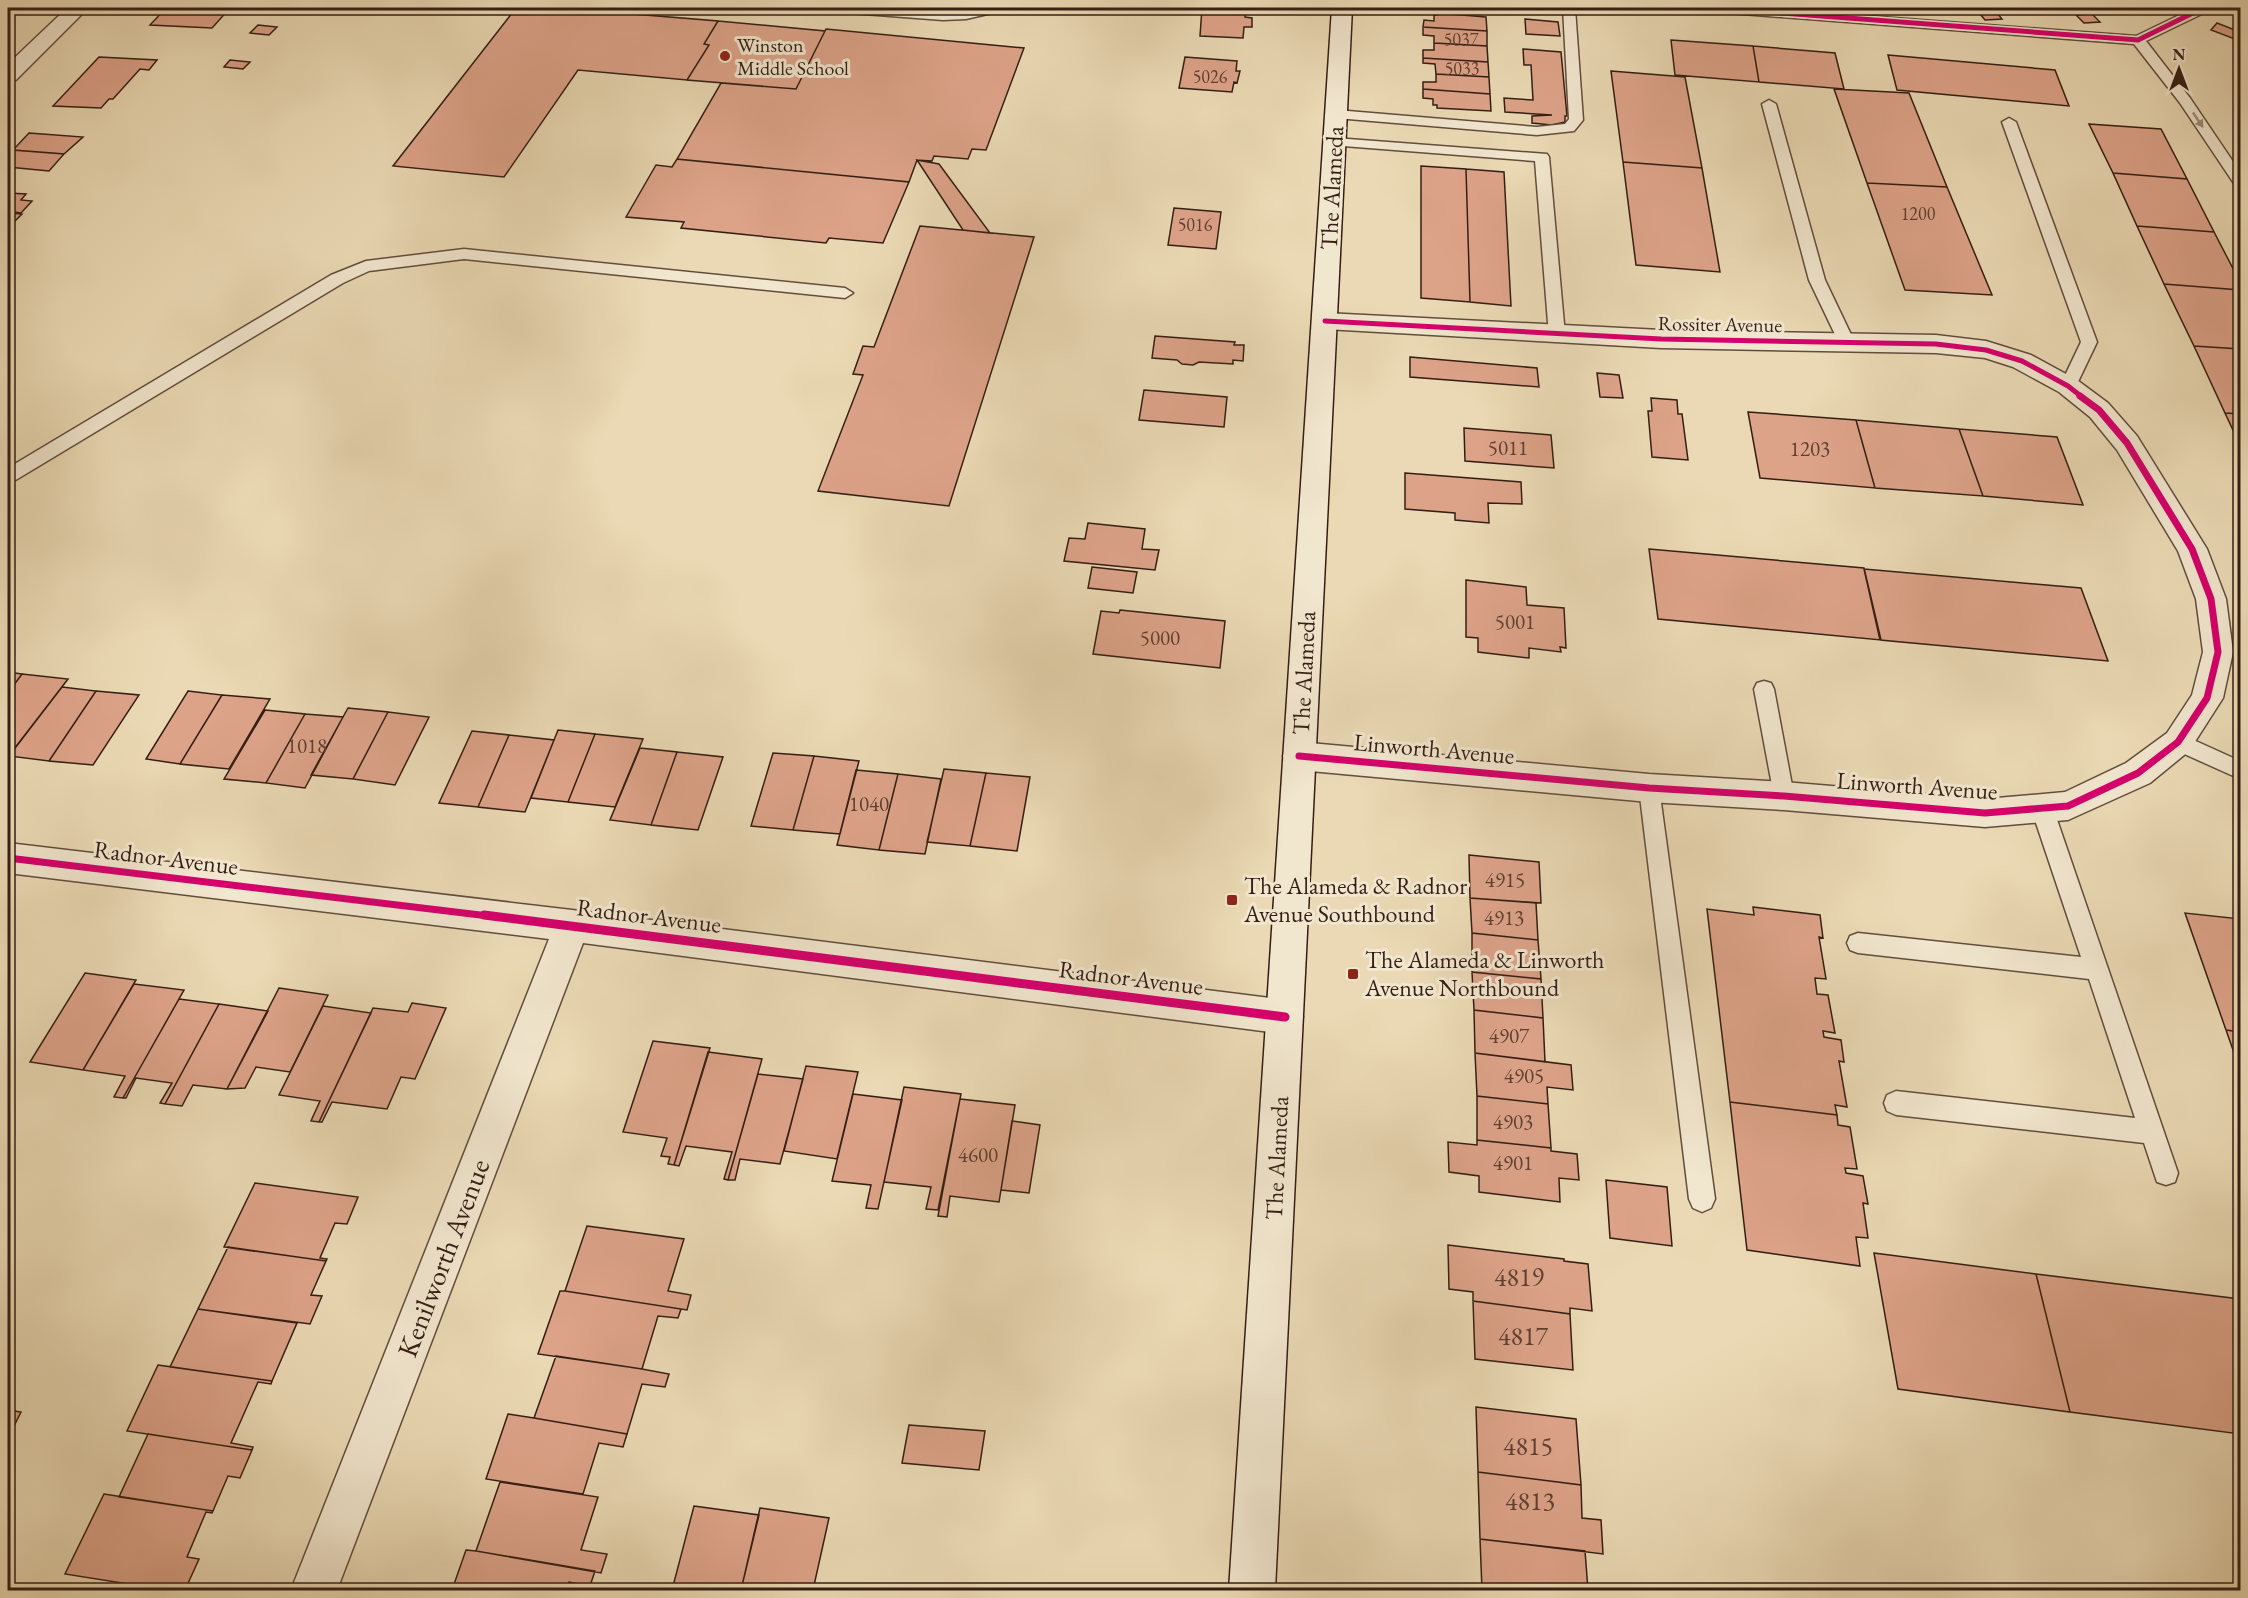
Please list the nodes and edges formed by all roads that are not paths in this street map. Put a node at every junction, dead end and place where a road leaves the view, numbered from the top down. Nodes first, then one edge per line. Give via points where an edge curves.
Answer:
1 (78, 8) edge
2 (837, 8) edge
3 (996, 8) edge
4 (1342, 8) edge
5 (1569, 8) edge
6 (1716, 8) edge
7 (2203, 8) edge
8 (2138, 40) junction
9 (8, 75) edge
10 (1769, 104) dead end
11 (2009, 122) dead end
12 (1336, 128) junction
13 (2241, 182) edge
14 (845, 293) dead end
15 (1325, 321) junction
16 (1557, 335) junction
17 (1847, 343) junction
18 (2068, 386) junction
19 (2099, 410) joint
20 (8, 476) edge
21 (1764, 689) dead end
22 (2178, 742) junction
23 (1299, 756) junction
24 (2241, 770) edge
25 (1649, 788) junction
26 (1785, 796) junction
27 (2042, 808) junction
28 (8, 858) edge
29 (572, 926) junction
30 (1858, 943) dead end
31 (2096, 969) junction
32 (1285, 1017) junction
33 (1896, 1103) dead end
34 (2152, 1132) junction
35 (2166, 1173) dead end
36 (1702, 1199) dead end
37 (314, 1590) edge
38 (1252, 1590) edge

1 - 9 street
2 - 3 lane via 943,16
4 - 12 street, The Alameda
5 - 12 lane via 1576,120 1569,128
6 - 8 lane
7 - 8 lane
8 -> 13 lane
10 - 17 lane via 1816,280
11 - 18 lane via 2089,342
12 - 15 street, The Alameda
12 - 16 lane via 1542,157
14 - 20 lane via 464,254 366,266 337,279
15 - 16 street, Rossiter Avenue
15 - 23 street, The Alameda
16 - 17 street, Rossiter Avenue
17 - 18 street, Rossiter Avenue via 1936,344 1986,350 2022,361
18 - 19 street, Rossiter Avenue
19 - 22 street, Linworth Avenue via 2127,443 2192,549 2211,599 2218,652 2207,698
21 - 26 lane
22 - 24 lane
22 - 27 street, Linworth Avenue via 2138,773 2068,806
23 - 25 street, Linworth Avenue
23 - 32 street, The Alameda
25 - 26 street, Linworth Avenue
25 - 36 lane
26 - 27 street, Linworth Avenue via 1985,813
27 - 31 lane
28 - 29 street, Radnor Avenue
29 - 32 street, Radnor Avenue
29 - 37 street, Kenilworth Avenue
30 - 31 lane
31 - 34 lane
32 - 38 street, The Alameda
33 - 34 lane
34 - 35 lane

